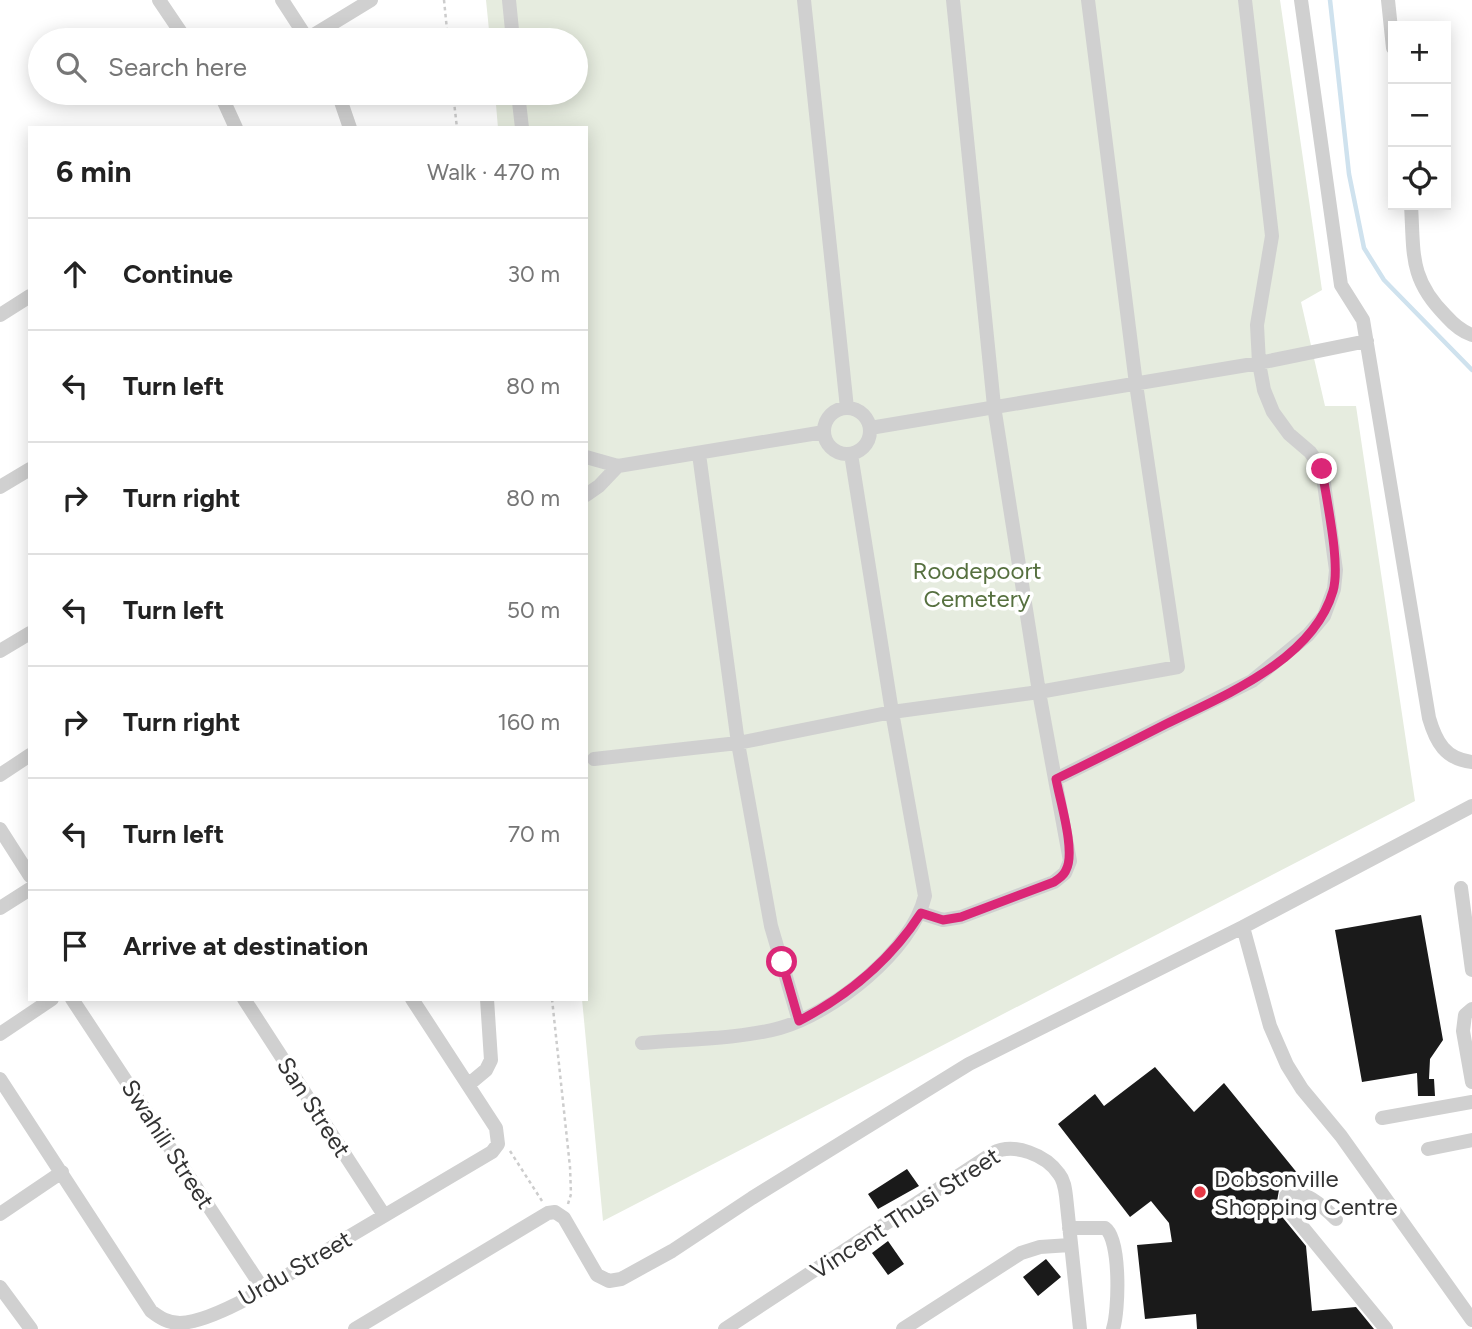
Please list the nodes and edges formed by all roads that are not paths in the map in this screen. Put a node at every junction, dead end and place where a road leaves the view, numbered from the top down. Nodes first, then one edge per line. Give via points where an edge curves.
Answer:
1 (159, 0) edge
2 (282, 0) edge
3 (371, 0) edge
4 (509, 0) edge
5 (804, 0) edge
6 (953, 0) edge
7 (1088, 0) edge
8 (1245, 0) edge
9 (1301, 0) edge
10 (1388, 0) edge
11 (1390, 21) edge
12 (178, 28) edge
13 (301, 28) edge
14 (326, 28) edge
15 (512, 28) edge
16 (225, 105) edge
17 (342, 105) edge
18 (519, 105) edge
19 (235, 126) edge
20 (349, 126) edge
21 (522, 126) edge
22 (1411, 210) edge
23 (28, 297) edge
24 (0, 314) edge
25 (1465, 332) edge
26 (1367, 341) junction
27 (1259, 363) junction
28 (1136, 384) junction
29 (994, 406) junction
30 (847, 408) junction
31 (870, 428) junction
32 (824, 432) junction
33 (699, 454) junction
34 (851, 454) junction
35 (588, 458) edge
36 (618, 466) junction
37 (28, 470) edge
38 (0, 487) edge
39 (588, 494) edge
40 (28, 634) edge
41 (0, 651) edge
42 (1039, 692) junction
43 (892, 712) junction
44 (738, 743) junction
45 (28, 756) edge
46 (594, 760) dead end
47 (1472, 762) edge
48 (0, 775) edge
49 (1056, 779) junction
50 (1472, 806) edge
51 (0, 829) edge
52 (28, 873) edge
53 (1461, 888) dead end
54 (28, 890) edge
55 (0, 908) edge
56 (921, 913) junction
57 (1243, 927) junction
58 (1472, 970) edge
59 (49, 1001) edge
60 (73, 1001) edge
61 (245, 1001) edge
62 (413, 1001) edge
63 (487, 1001) edge
64 (1472, 1009) edge
65 (799, 1021) junction
66 (0, 1034) edge
67 (642, 1043) dead end
68 (0, 1079) edge
69 (1472, 1082) edge
70 (468, 1085) junction
71 (1472, 1101) edge
72 (1382, 1118) dead end
73 (1472, 1140) edge
74 (1428, 1149) dead end
75 (62, 1172) junction
76 (0, 1214) edge
77 (384, 1215) junction
78 (1336, 1219) dead end
79 (1069, 1228) junction
80 (1070, 1245) junction
81 (0, 1287) edge
82 (263, 1289) junction
83 (1472, 1320) edge
84 (30, 1329) edge
85 (355, 1329) edge
86 (726, 1329) edge
87 (903, 1329) edge
88 (1080, 1329) edge
89 (1113, 1329) edge
90 (1386, 1329) edge

1 - 12 street
2 - 13 street
3 - 14 street
4 - 15 street
5 - 30 street
6 - 29 street
7 - 28 street
8 - 27 street via 1272,236 1257,325
9 - 26 street via 1341,285 1363,320
10 - 11 street
16 - 19 street
17 - 20 street
18 - 21 street
22 - 25 street via 1420,281 1432,303
23 - 24 street
26 - 27 street
26 - 47 street via 1429,718 1441,749
27 - 28 street
27 - 49 street via 1273,412 1322,469 1336,570 1324,615 1308,635 1252,681
28 - 29 street
28 - 42 street via 1178,667
29 - 31 street
29 - 42 street
30 - 31 street via 860,411
30 - 32 street via 828,418
31 - 34 street via 863,448
32 - 33 street
32 - 34 street via 836,451
33 - 36 street
33 - 44 street
34 - 43 street
35 - 36 street
36 - 39 street
37 - 38 street
40 - 41 street
42 - 43 street
42 - 49 street
43 - 44 street
43 - 56 street via 926,896
44 - 46 street
44 - 65 street via 771,926
45 - 48 street
49 - 56 street via 1070,861 1065,873 1054,882 961,917 943,920
50 - 57 street
51 - 52 street
53 - 58 street
54 - 55 street
56 - 65 street via 898,946 853,989
57 - 83 street via 1270,1026 1287,1065
57 - 85 street via 969,1064 621,1279 609,1281 597,1275 564,1218 548,1213
59 - 66 street
60 - 82 street, Swahili Street
61 - 77 street, San Street
62 - 70 street
63 - 70 street via 491,1060
64 - 69 street via 1465,1015 1463,1031
65 - 67 street via 762,1032
68 - 75 street, Urdu Street
70 - 77 street, Urdu Street via 496,1128 495,1148
71 - 72 street
73 - 74 street
75 - 76 street
75 - 82 street, Urdu Street via 151,1311 160,1318 182,1323 193,1320
77 - 82 street, Urdu Street
78 - 90 street via 1301,1194 1291,1191 1286,1196 1286,1206
79 - 80 street, Vincent Thusi Street
79 - 86 street, Vincent Thusi Street via 1065,1187 1058,1171 1025,1151 1005,1148
79 - 89 street via 1105,1228 1112,1236 1118,1298
80 - 87 street via 1021,1253
80 - 88 street, Vincent Thusi Street
81 - 84 street

